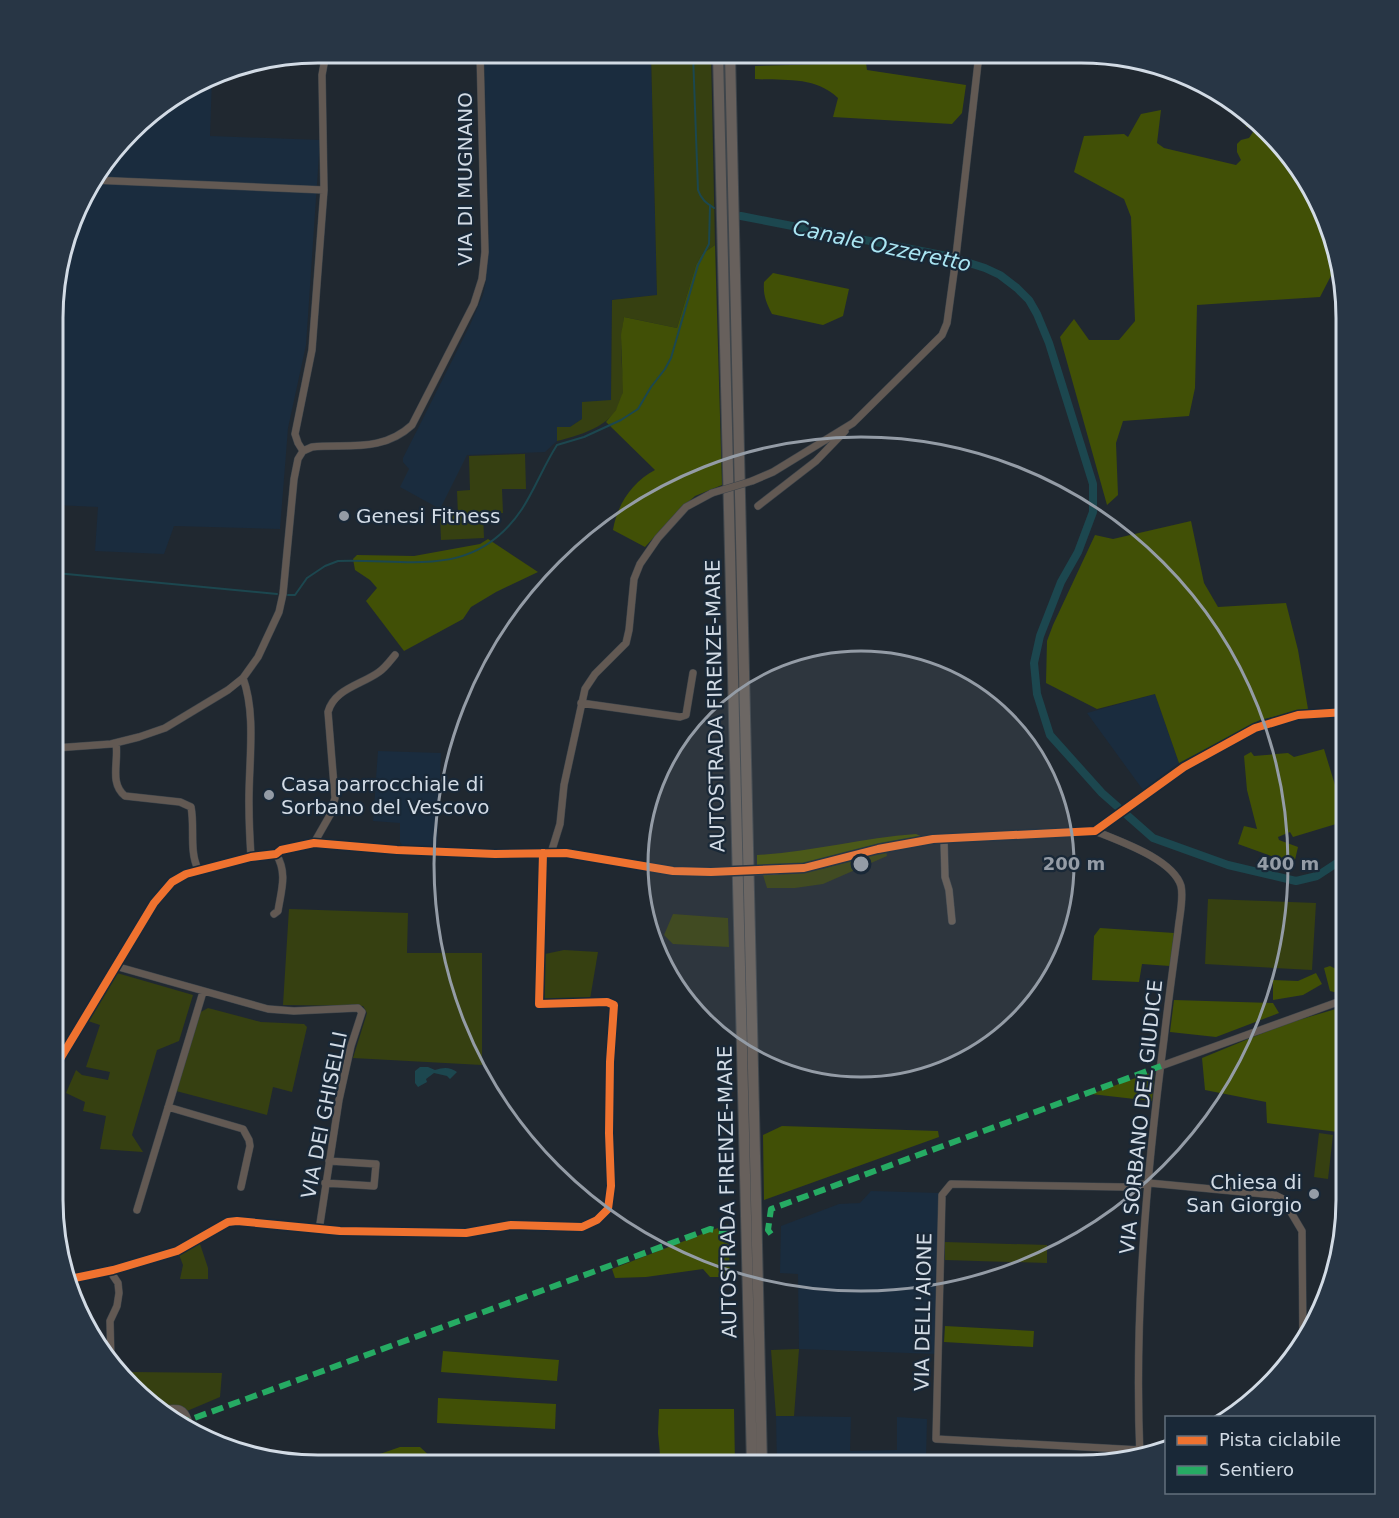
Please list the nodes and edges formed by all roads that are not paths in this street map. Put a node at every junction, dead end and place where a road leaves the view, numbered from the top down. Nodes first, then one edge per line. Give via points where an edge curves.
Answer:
1 (324, 63) edge
2 (480, 63) edge
3 (718, 63) edge
4 (730, 63) edge
5 (978, 63) edge
6 (104, 179) edge
7 (324, 190) junction
8 (853, 423) junction
9 (303, 451) junction
10 (758, 506) dead end
11 (395, 655) dead end
12 (693, 673) dead end
13 (243, 678) junction
14 (581, 703) junction
15 (1336, 713) edge
16 (116, 743) junction
17 (63, 747) edge
18 (1095, 831) junction
19 (944, 840) junction
20 (314, 843) junction
21 (543, 853) junction
22 (551, 853) junction
23 (276, 854) junction
24 (251, 857) junction
25 (198, 869) junction
26 (273, 914) dead end
27 (952, 921) dead end
28 (115, 966) junction
29 (203, 992) junction
30 (1336, 1003) edge
31 (63, 1054) edge
32 (1161, 1066) junction
33 (168, 1107) junction
34 (329, 1161) junction
35 (326, 1183) junction
36 (1149, 1183) junction
37 (241, 1187) dead end
38 (137, 1210) dead end
39 (319, 1230) junction
40 (110, 1271) junction
41 (76, 1278) edge
42 (1303, 1326) edge
43 (111, 1348) edge
44 (173, 1410) edge
45 (188, 1420) dead end
46 (1140, 1448) edge
47 (1118, 1452) edge
48 (752, 1455) edge
49 (762, 1455) edge

1 - 7 street
2 - 9 street, VIA DI MUGNANO via 485,252 474,304 412,425 401,435 384,443
3 - 48 highway, AUTOSTRADA FIRENZE-MARE
4 - 49 highway, AUTOSTRADA FIRENZE-MARE
5 - 8 street via 947,323 942,335
6 - 7 street
7 - 9 street via 312,350 295,434
8 - 10 street via 816,460
8 - 14 street, bridge via 773,472 712,493 687,507 640,564 634,579 626,643 595,674
9 - 13 street via 294,479 279,612 258,657
11 - 20 street via 380,672 338,695 330,704 334,807
12 - 14 street via 686,714 680,717
13 - 16 street via 165,728
13 - 24 street via 248,690
14 - 22 street via 560,824
15 - 18 street via 1298,715 1255,728 1184,767
16 - 17 street
16 - 25 street via 115,783 119,791 125,796 180,802 190,807
18 - 19 street
18 - 32 street, VIA SORBANO DEL GIUDICE via 1165,865 1181,886
19 - 22 street, bridge via 772,871 672,871
19 - 27 street
20 - 21 street via 397,850
20 - 23 street
21 - 22 street
21 - 39 street via 539,1004 614,1005 608,1209 582,1227 511,1225 466,1233
23 - 24 street
23 - 26 street via 283,865 283,879 278,911
24 - 25 street
25 - 28 street via 172,882 154,903
28 - 29 street
28 - 31 street
29 - 33 street
29 - 34 street, VIA DEI GHISELLI via 268,1009 358,1008 362,1012 339,1100
30 - 32 street
32 - 36 street, VIA SORBANO DEL GIUDICE
33 - 37 street via 243,1129 250,1146
33 - 38 street
34 - 35 street, VIA DEI GHISELLI
34 - 35 street via 376,1164 374,1186
35 - 39 street, VIA DEI GHISELLI
36 - 42 street via 1275,1195 1283,1199 1302,1231
36 - 46 street, VIA SORBANO DEL GIUDICE via 1140,1320
36 - 47 street, VIA DELL'AIONE via 1124,1187 957,1183 942,1195 936,1439
39 - 40 street via 228,1222 177,1251
40 - 41 street
40 - 43 street via 119,1293 110,1321
44 - 45 street via 185,1412

